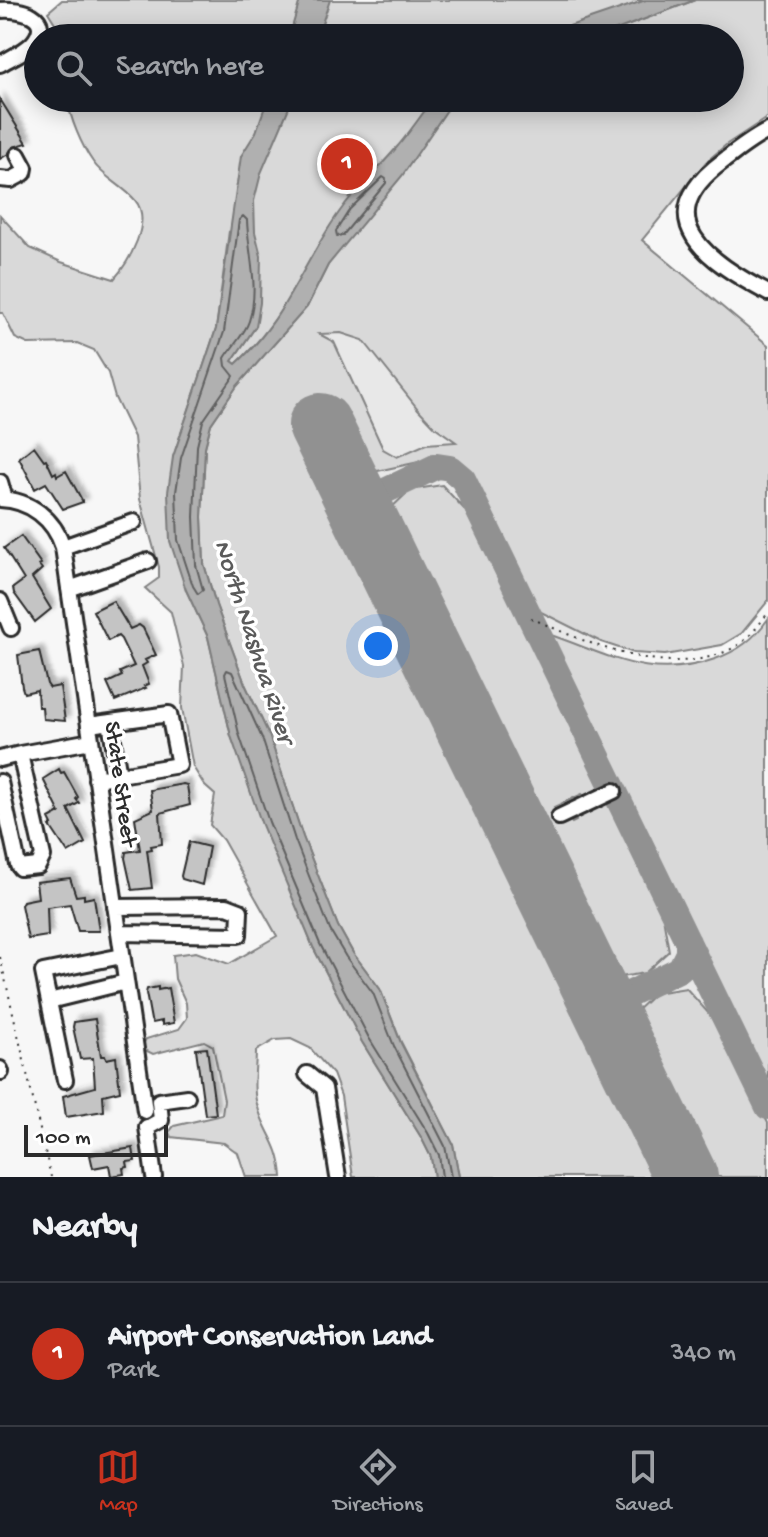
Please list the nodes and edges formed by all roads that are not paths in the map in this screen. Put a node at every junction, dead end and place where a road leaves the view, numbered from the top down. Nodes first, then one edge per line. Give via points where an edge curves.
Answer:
1 (0, 10) edge
2 (38, 24) edge
3 (24, 49) edge
4 (0, 64) edge
5 (768, 131) edge
6 (18, 155) dead end
7 (0, 179) edge
8 (768, 293) edge
9 (0, 482) edge
10 (3, 499) edge
11 (134, 522) dead end
12 (63, 547) junction
13 (148, 561) dead end
14 (69, 589) junction
15 (0, 601) edge
16 (11, 628) dead end
17 (110, 722) junction
18 (89, 725) junction
19 (91, 741) junction
20 (20, 754) junction
21 (0, 759) edge
22 (119, 775) junction
23 (96, 779) junction
24 (0, 782) edge
25 (614, 791) dead end
26 (559, 817) dead end
27 (115, 907) junction
28 (119, 933) junction
29 (122, 956) junction
30 (126, 982) junction
31 (49, 1001) junction
32 (307, 1074) dead end
33 (65, 1080) dead end
34 (187, 1097) dead end
35 (145, 1111) dead end
36 (154, 1177) edge
37 (338, 1177) edge

1 - 2 street via 26,11
3 - 4 street
5 - 8 street via 708,173 686,209 686,220 704,250
6 - 7 street via 24,173
9 - 10 street
10 - 12 street, State Street via 40,513
11 - 12 street
12 - 14 street, State Street
13 - 14 street
14 - 18 street, State Street
15 - 16 street
17 - 18 street
17 - 22 street
17 - 22 street via 169,714 179,765
18 - 19 street, State Street
19 - 20 street
19 - 23 street, State Street
20 - 21 street
20 - 24 street via 43,856 38,866 18,865
22 - 23 street
23 - 27 street, State Street
25 - 26 street
27 - 28 street, State Street
27 - 28 street via 227,906 240,911 239,935
28 - 29 street, State Street
29 - 30 street, State Street
29 - 31 street via 43,972
30 - 31 street
30 - 35 street, State Street
31 - 33 street
32 - 37 street via 324,1088
34 - 36 street via 159,1101 161,1120 147,1128

